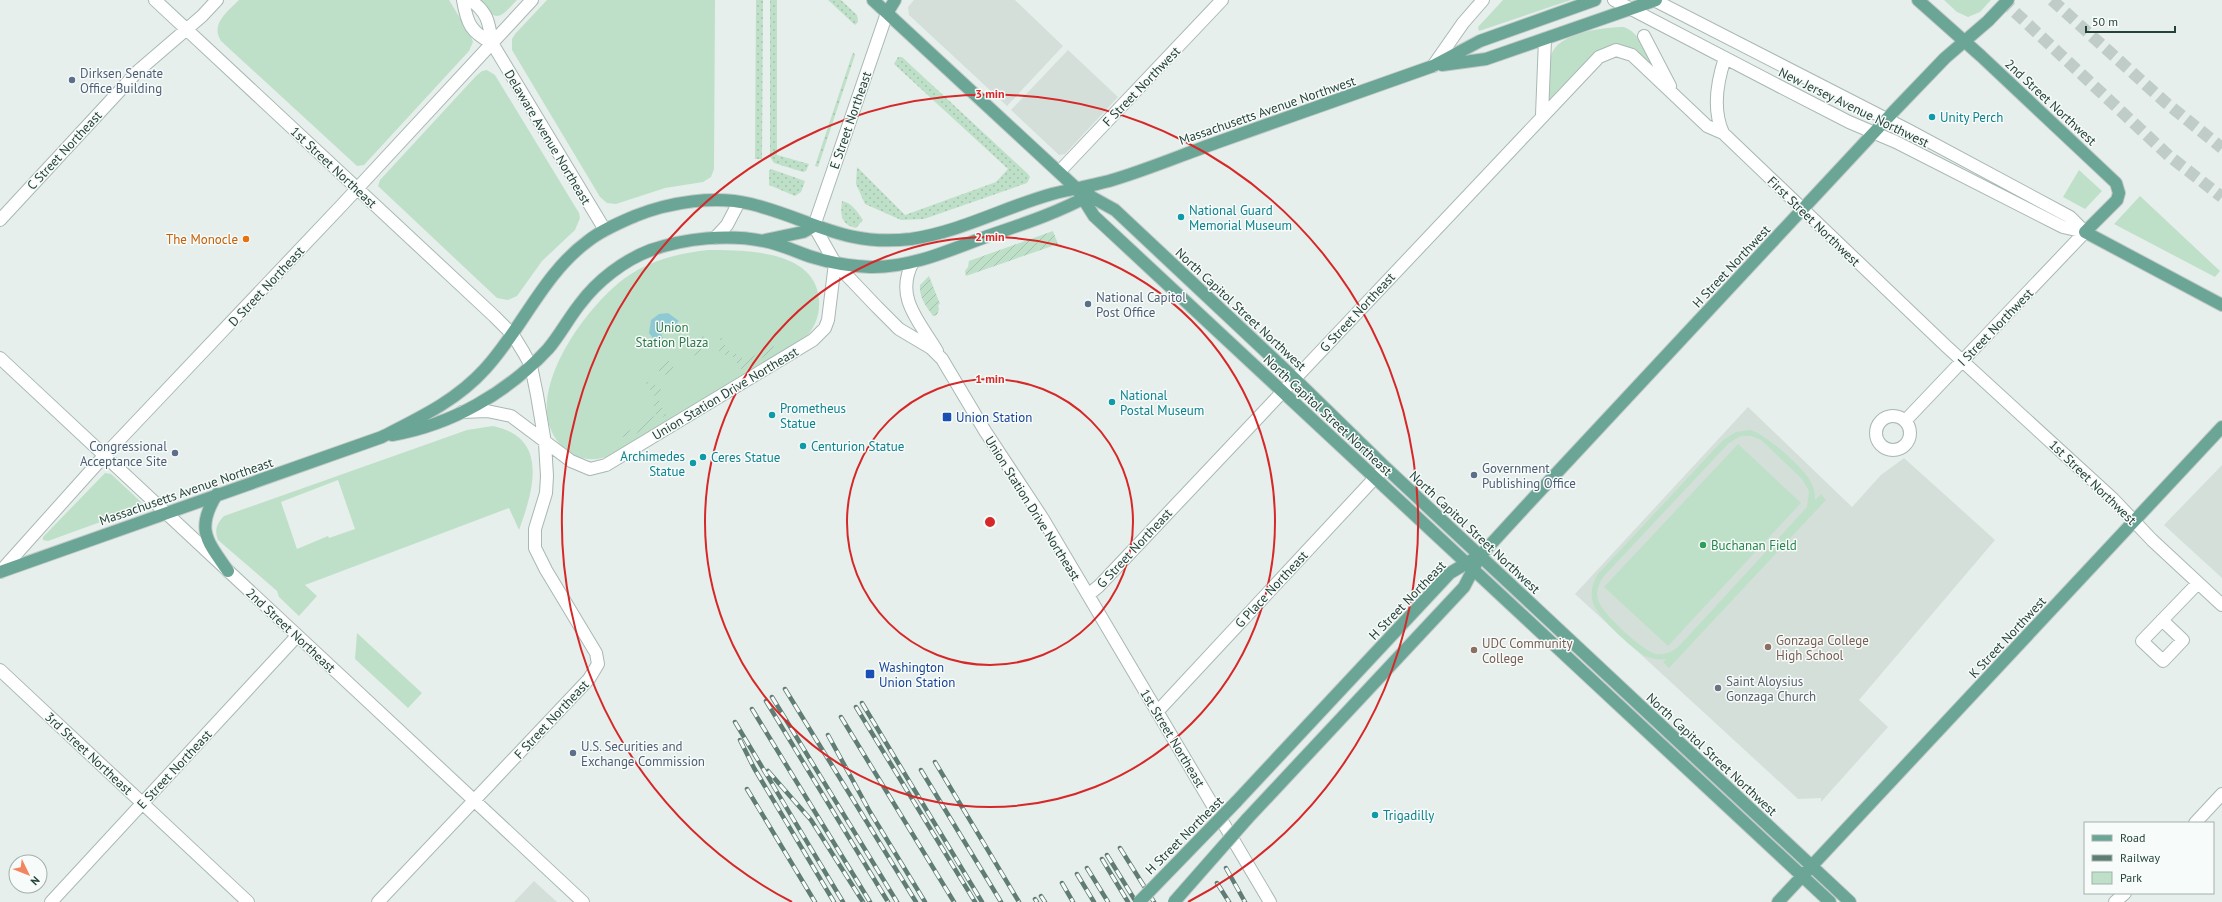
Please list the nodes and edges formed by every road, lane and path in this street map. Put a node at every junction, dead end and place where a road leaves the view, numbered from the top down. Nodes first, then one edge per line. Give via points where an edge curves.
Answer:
1 (155, 0) edge
2 (217, 0) edge
3 (463, 0) edge
4 (470, 0) edge
5 (532, 0) edge
6 (873, 0) edge
7 (895, 0) edge
8 (1222, 0) edge
9 (1483, 0) edge
10 (1595, 0) edge
11 (1614, 0) edge
12 (1655, 0) edge
13 (1918, 0) edge
14 (2008, 0) edge
15 (1631, 9) junction
16 (887, 13) junction
17 (186, 29) junction
18 (1644, 36) dead end
19 (1545, 39) junction
20 (1964, 41) junction
21 (492, 43) junction
22 (1725, 58) junction
23 (1433, 66) junction
24 (1671, 90) junction
25 (1542, 115) junction
26 (1887, 119) junction
27 (1874, 132) junction
28 (1723, 133) junction
29 (1059, 172) junction
30 (356, 189) junction
31 (1084, 194) junction
32 (739, 202) junction
33 (1802, 210) junction
34 (0, 220) edge
35 (814, 226) junction
36 (605, 230) junction
37 (2085, 232) junction
38 (716, 238) junction
39 (763, 241) junction
40 (913, 262) junction
41 (835, 263) junction
42 (2222, 305) edge
43 (1235, 324) junction
44 (513, 335) junction
45 (1223, 337) junction
46 (0, 358) edge
47 (942, 359) junction
48 (1963, 360) junction
49 (531, 366) junction
50 (1295, 379) junction
51 (1282, 392) junction
52 (462, 412) junction
53 (1905, 421) dead end
54 (2222, 428) edge
55 (382, 437) junction
56 (545, 443) junction
57 (104, 456) junction
58 (1385, 467) junction
59 (1375, 477) junction
60 (217, 494) junction
61 (165, 513) junction
62 (2134, 521) junction
63 (1480, 556) junction
64 (1470, 566) junction
65 (0, 572) edge
66 (228, 572) junction
67 (2198, 583) junction
68 (1088, 595) junction
69 (2222, 604) edge
70 (2162, 620) dead end
71 (1556, 627) junction
72 (297, 636) junction
73 (1546, 638) junction
74 (0, 670) edge
75 (1157, 712) junction
76 (2222, 794) edge
77 (473, 800) junction
78 (142, 803) junction
79 (2196, 822) edge
80 (1812, 866) junction
81 (1802, 876) junction
82 (2124, 894) edge
83 (51, 902) edge
84 (248, 902) edge
85 (378, 902) edge
86 (583, 902) edge
87 (1139, 902) edge
88 (1174, 902) edge
89 (1270, 902) edge
90 (1778, 902) edge
91 (1830, 902) edge
92 (1850, 902) edge
93 (2115, 902) edge

1 - 17 street, 1st Street Northeast
2 - 17 street, C Street Northeast
3 - 21 street, Delaware Avenue Northeast via 466,19 476,35
4 - 21 street, Delaware Avenue Northeast via 480,7 489,21
5 - 21 street, D Street Northeast
6 - 16 main road
7 - 16 main road
8 - 29 street, F Street Northwest
9 - 23 street via 1463,23
10 - 23 main road, Massachusetts Avenue Northwest via 1480,41
11 - 15 street, New Jersey Avenue Northwest
12 - 15 main road, Massachusetts Avenue Northwest
12 - 26 street, New Jersey Avenue Northwest
13 - 20 main road, 2nd Street Northwest
14 - 20 main road, H Street Northwest
15 - 19 main road, Massachusetts Avenue Northwest
15 - 22 street, New Jersey Avenue Northwest
16 - 29 main road
16 - 35 street, E Street Northeast
17 - 30 street, 1st Street Northeast
17 - 34 street, C Street Northeast via 138,71
18 - 24 street
19 - 23 main road, Massachusetts Avenue Northwest via 1486,59
19 - 25 street
20 - 26 main road, H Street Northwest
20 - 37 main road, 2nd Street Northwest via 2116,183 2119,190 2117,200
21 - 30 street, D Street Northeast
21 - 36 street, Delaware Avenue Northeast
22 - 27 street, New Jersey Avenue Northwest via 1849,122
22 - 28 street, First Street Northwest via 1716,103
23 - 31 main road, Massachusetts Avenue Northwest via 1110,180
24 - 25 street, G Street Northeast via 1627,51 1605,52
24 - 28 street via 1707,126
25 - 50 street, G Street Northeast
26 - 27 main road, H Street Northwest
26 - 37 street, New Jersey Avenue Northwest via 2070,217
27 - 33 main road, H Street Northwest
27 - 37 street, New Jersey Avenue Northwest via 2063,227
28 - 33 street, First Street Northwest
29 - 31 main road
30 - 44 street, 1st Street Northeast
30 - 57 street, D Street Northeast
31 - 35 main road via 1052,194 940,233 912,238 870,240
31 - 40 main road via 1066,208
31 - 43 main road, North Capitol Street Northwest via 1115,210
31 - 45 main road, North Capitol Street Northeast via 1094,216
32 - 35 main road, Massachusetts Avenue Northeast via 771,209
32 - 36 main road, Massachusetts Avenue Northeast via 710,200 674,205 641,214
32 - 38 street via 727,225
33 - 48 street, First Street Northwest
33 - 63 main road, H Street Northwest
35 - 39 main road via 803,232
35 - 41 street, Union Station Drive Northeast
36 - 44 main road, Massachusetts Avenue Northeast via 578,249 558,270
37 - 42 main road, New Jersey Avenue Northwest
37 - 48 street, I Street Northwest
38 - 39 main road, Massachusetts Avenue Northeast
38 - 49 main road, Massachusetts Avenue Northeast via 670,244 648,251 625,264 589,293 555,341
39 - 41 main road
40 - 41 main road via 883,266
40 - 47 street via 906,278 906,294 920,324
41 - 47 street, Union Station Drive Northeast via 899,329 931,348
41 - 56 street, Union Station Drive Northeast via 828,320 825,328 809,342 606,465 590,469 562,457
43 - 45 main road
43 - 50 main road, North Capitol Street Northwest
44 - 49 street, 1st Street Northeast
44 - 55 main road, Massachusetts Avenue Northeast via 485,369 460,392 440,406
45 - 51 main road, North Capitol Street Northeast
46 - 57 street, 2nd Street Northeast
47 - 68 street, Union Station Drive Northeast
48 - 53 street, I Street Northwest
48 - 62 street, 1st Street Northwest
49 - 52 main road, Massachusetts Avenue Northeast via 504,388
49 - 56 street, 1st Street Northeast
50 - 51 street, G Street Northeast
50 - 58 main road, North Capitol Street Northwest
51 - 59 main road, North Capitol Street Northeast
51 - 68 street, G Street Northeast
52 - 55 main road, Massachusetts Avenue Northeast via 417,431
52 - 56 street, Union Station Drive Northeast via 487,411 511,416
54 - 62 main road, K Street Northwest
55 - 60 main road, Massachusetts Avenue Northeast
56 - 77 street, F Street Northeast via 547,476 543,504 535,529 535,548 598,656 598,664 589,679
57 - 61 street, 2nd Street Northeast
57 - 65 street, D Street Northeast
58 - 59 street, G Place Northeast
58 - 63 main road, North Capitol Street Northwest
59 - 64 main road, North Capitol Street Northeast
59 - 75 street, G Place Northeast
60 - 61 main road, Massachusetts Avenue Northeast
60 - 66 main road via 206,516 205,535
61 - 65 main road, Massachusetts Avenue Northeast
61 - 66 street, 2nd Street Northeast
62 - 67 street, 1st Street Northwest
62 - 80 main road, K Street Northwest
63 - 64 main road, H Street Northeast
63 - 71 main road, North Capitol Street Northwest
64 - 73 main road, North Capitol Street Northeast
64 - 87 main road, H Street Northeast, bridge via 1450,573
64 - 88 main road, bridge via 1464,587
66 - 72 street, 2nd Street Northeast
67 - 69 street, 1st Street Northwest
67 - 70 street
68 - 75 street, 1st Street Northeast
71 - 73 main road
71 - 80 main road, North Capitol Street Northwest
72 - 77 street, 2nd Street Northeast
72 - 78 street, E Street Northeast
73 - 81 main road, North Capitol Street Northeast
74 - 78 street, 3rd Street Northeast
75 - 89 street, 1st Street Northeast
76 - 79 street
77 - 85 street, F Street Northeast
77 - 86 street, 2nd Street Northeast
78 - 83 street, E Street Northeast
78 - 84 street, 3rd Street Northeast
80 - 81 main road, K Street Northwest
80 - 92 main road, North Capitol Street Northwest
81 - 90 main road, K Street Northwest
81 - 91 main road, North Capitol Street Northeast
82 - 93 street

